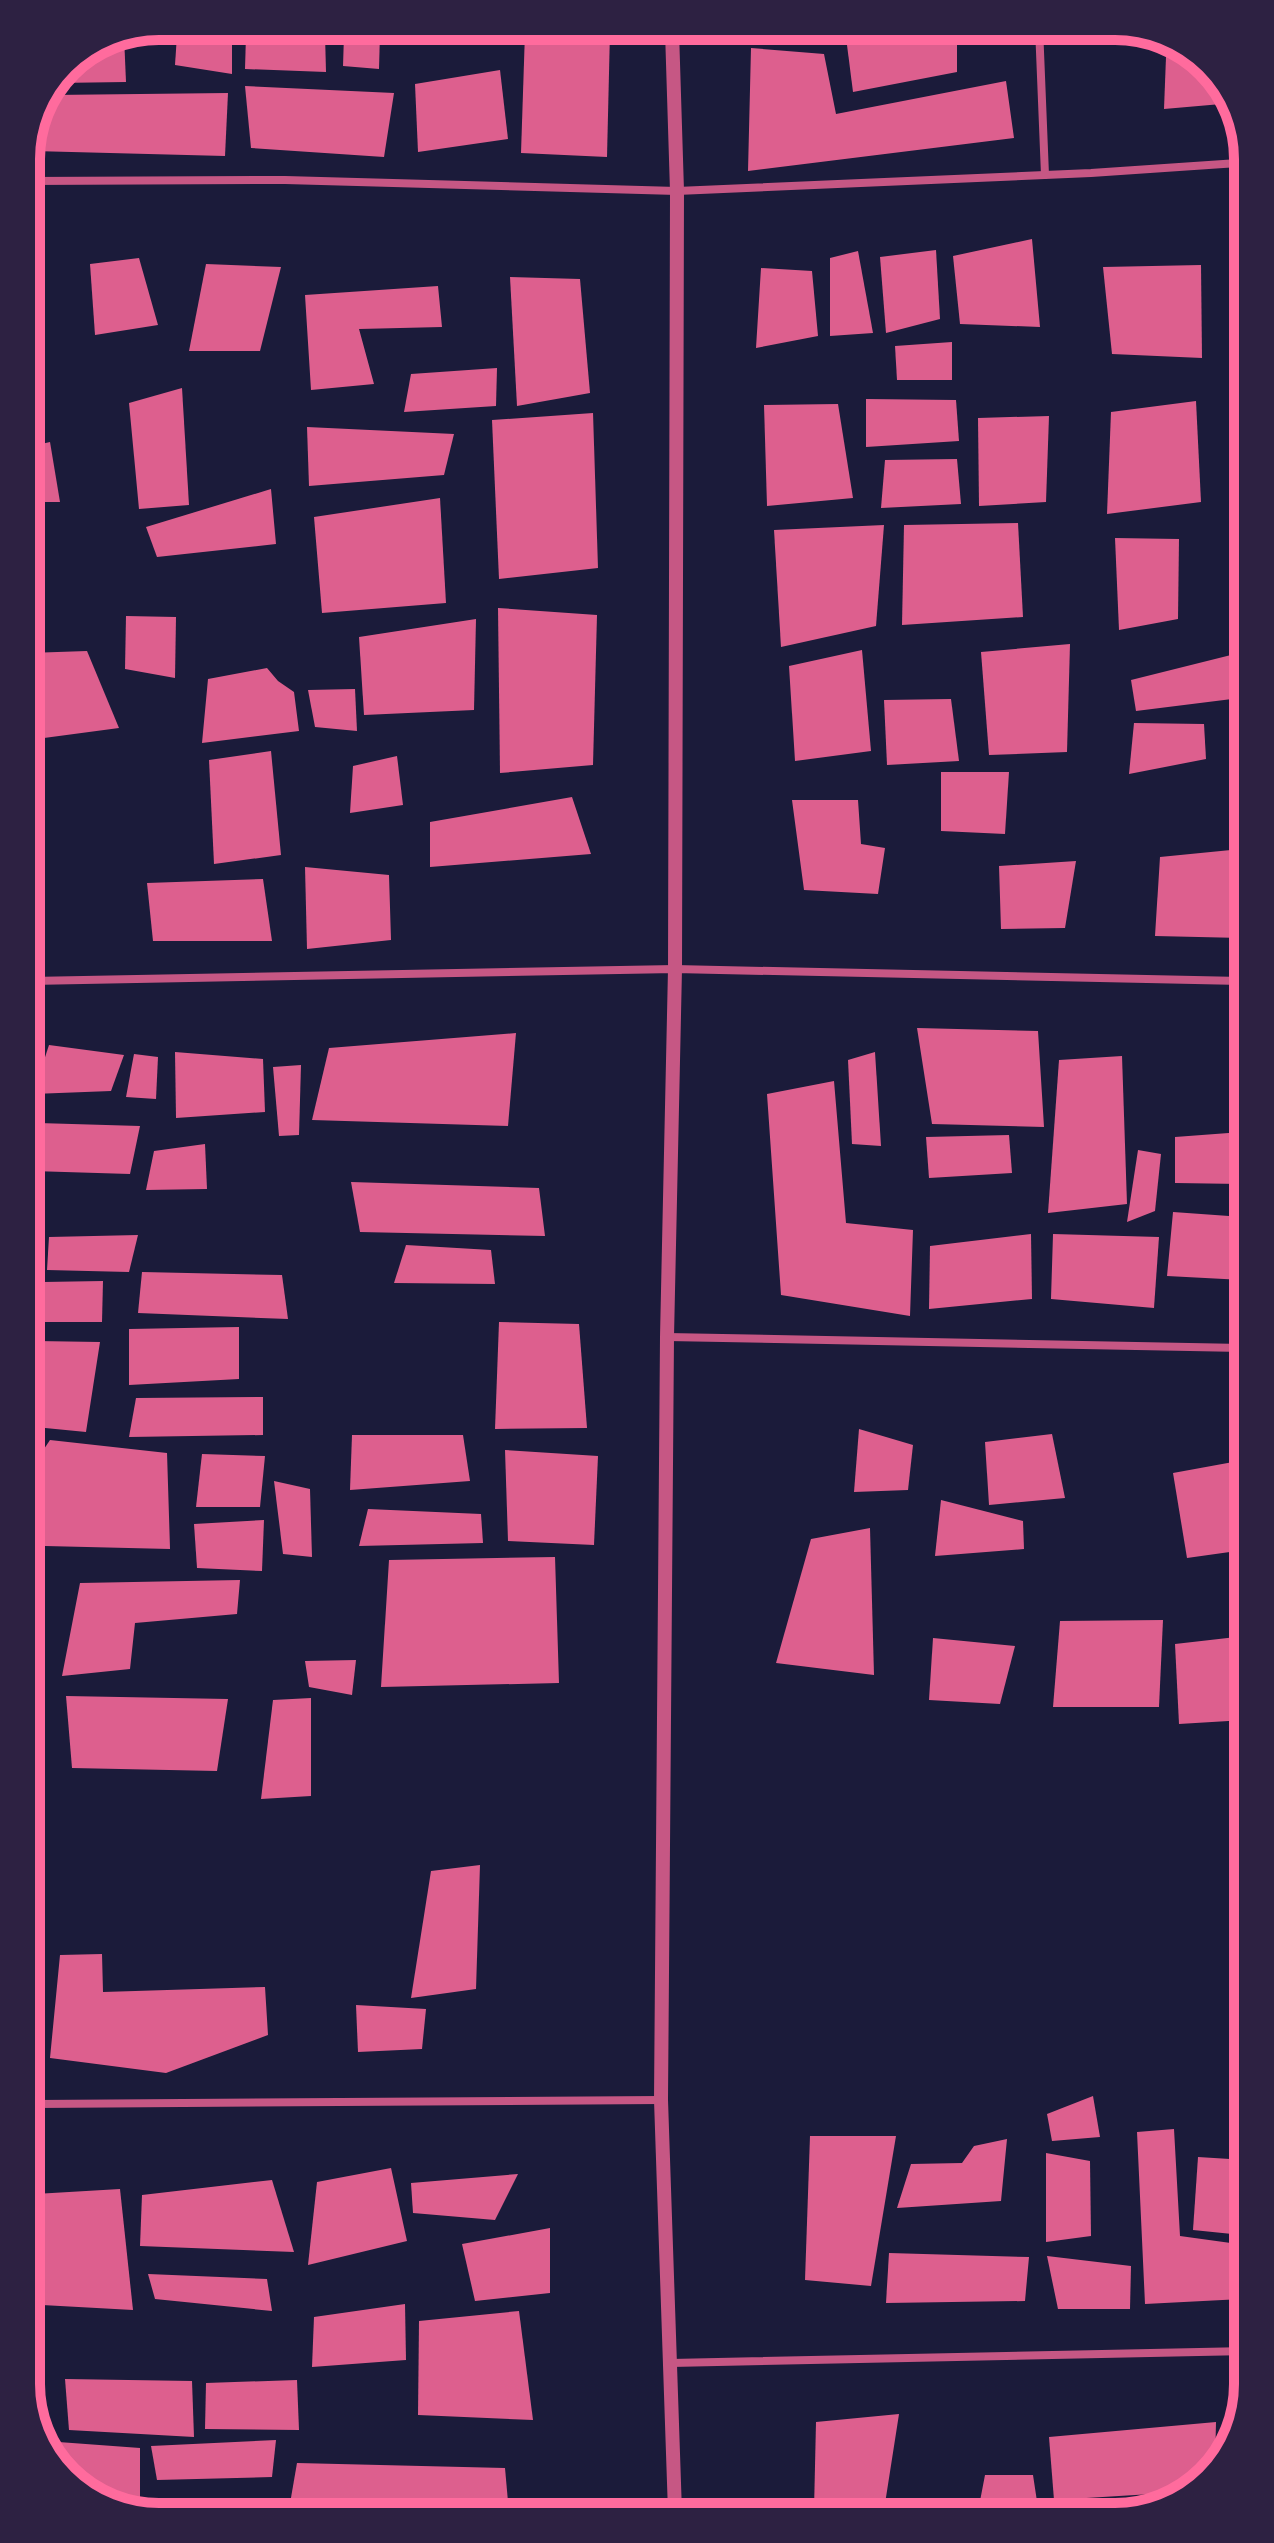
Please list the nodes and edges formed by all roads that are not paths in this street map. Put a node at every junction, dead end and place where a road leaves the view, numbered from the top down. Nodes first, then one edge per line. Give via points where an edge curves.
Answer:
1 (672, 40) edge
2 (1040, 40) edge
3 (1234, 163) edge
4 (1045, 175) junction
5 (40, 181) edge
6 (677, 191) junction
7 (675, 969) junction
8 (40, 981) edge
9 (1234, 981) edge
10 (667, 1337) junction
11 (1234, 1348) edge
12 (661, 2100) junction
13 (40, 2104) edge
14 (1234, 2351) edge
15 (671, 2363) junction
16 (675, 2503) edge

1 - 6 street
2 - 4 street
3 - 4 street
4 - 6 street
5 - 6 street via 285,180
6 - 7 street
7 - 8 street
7 - 9 street
7 - 10 street
10 - 11 street
10 - 12 street
12 - 13 street
12 - 15 street
14 - 15 street
15 - 16 street

